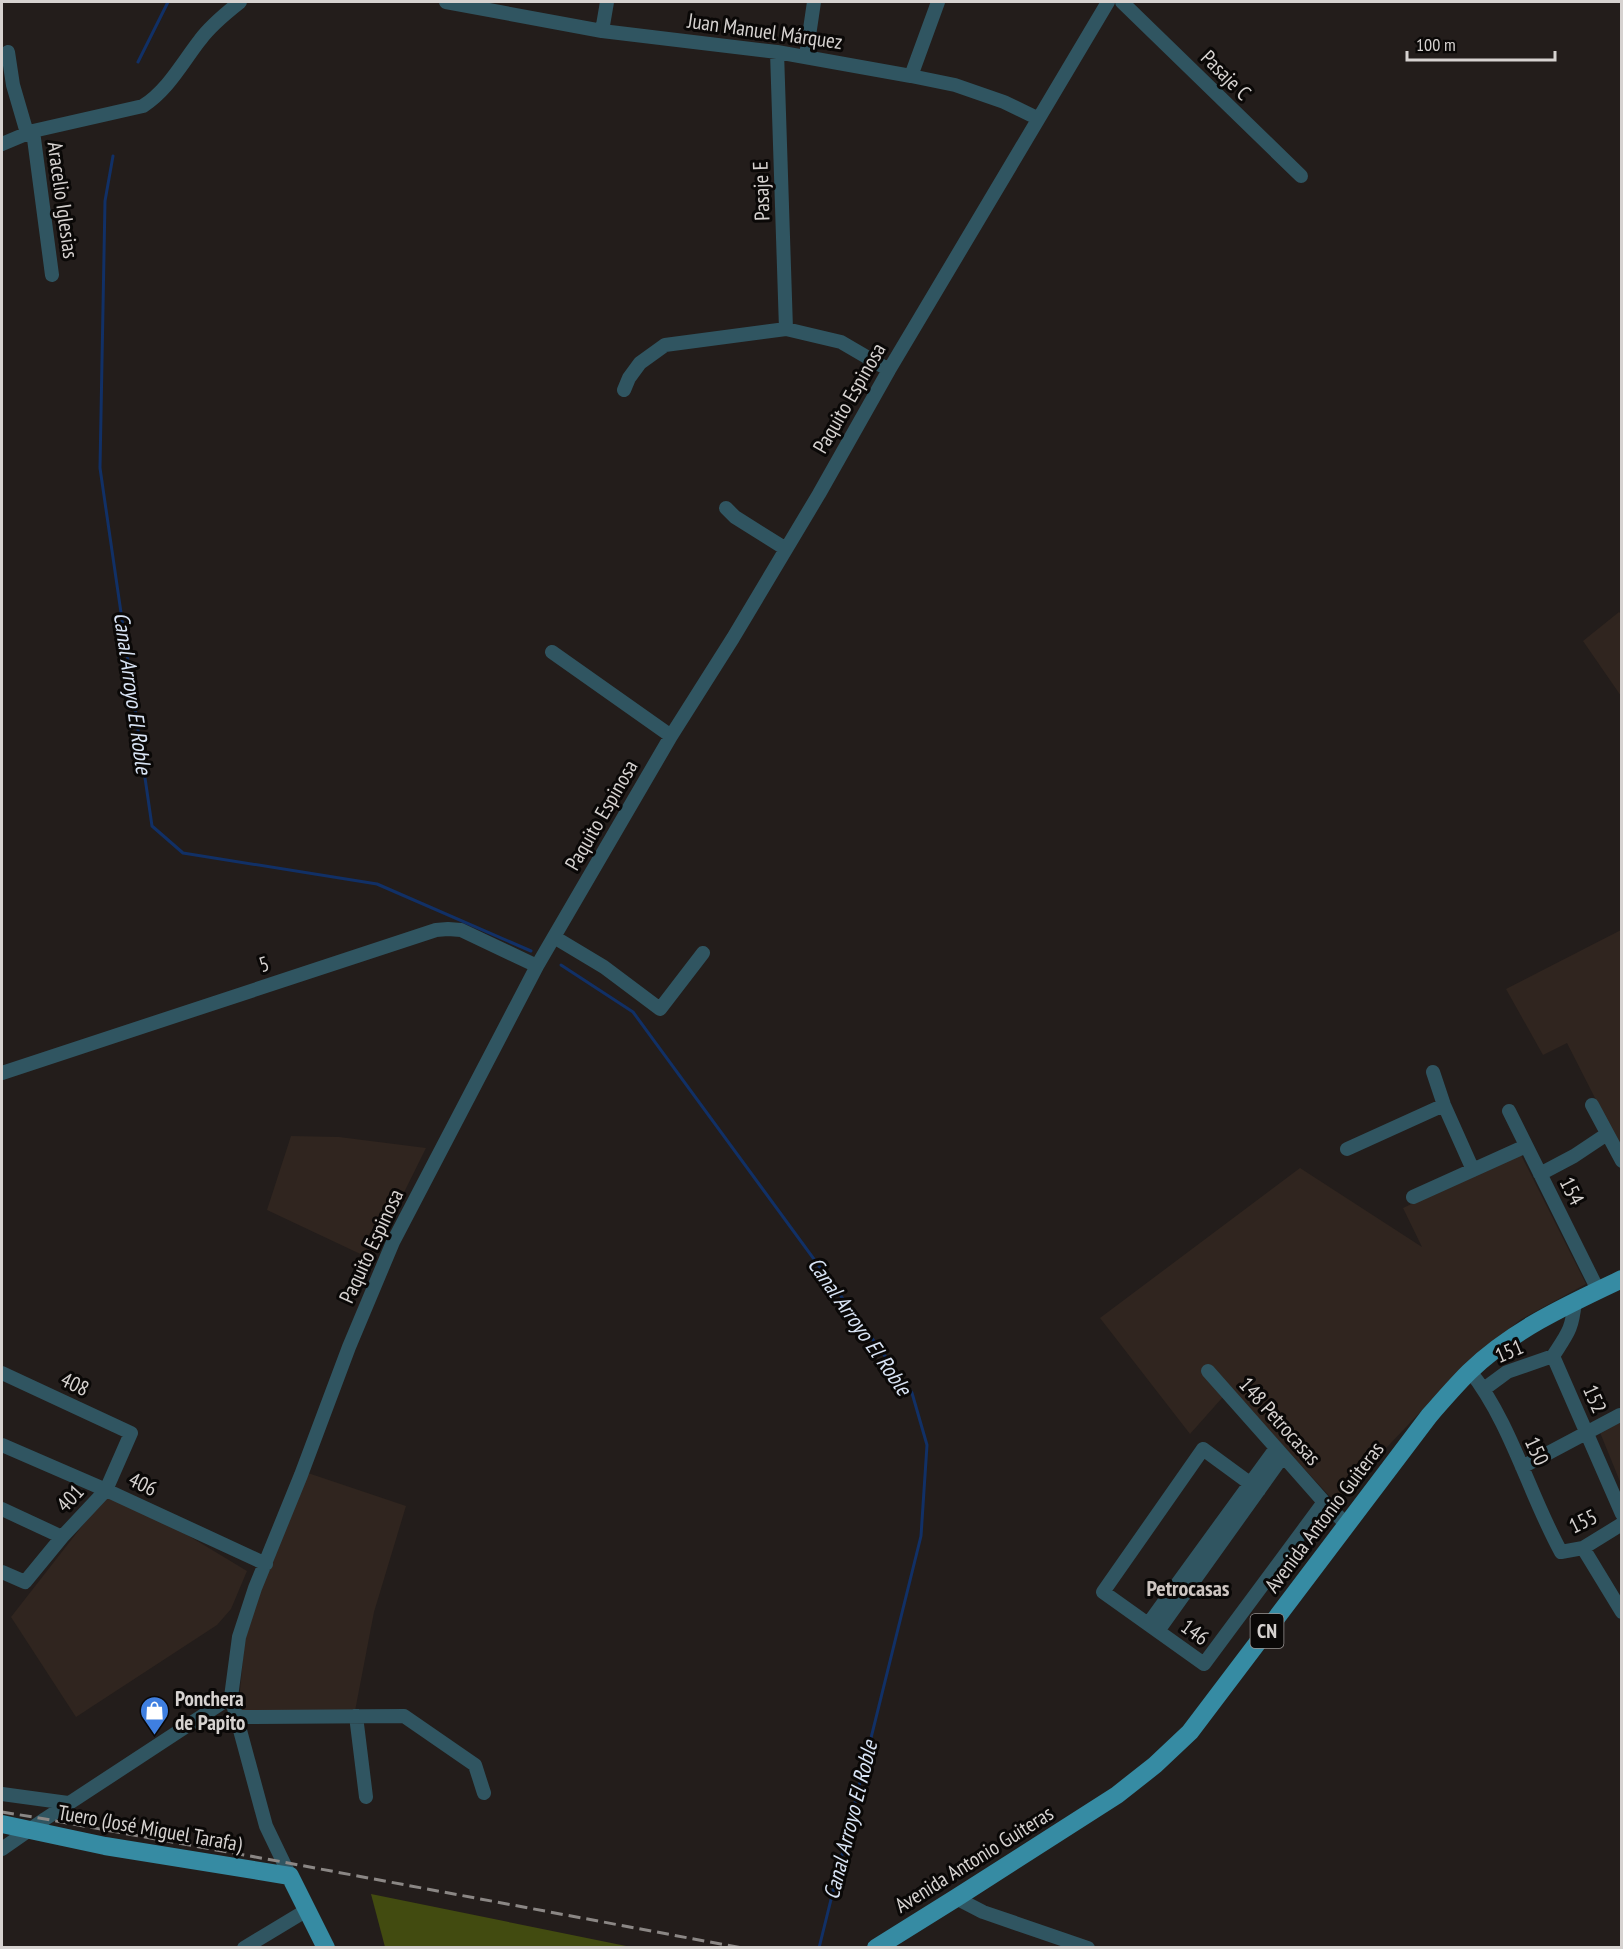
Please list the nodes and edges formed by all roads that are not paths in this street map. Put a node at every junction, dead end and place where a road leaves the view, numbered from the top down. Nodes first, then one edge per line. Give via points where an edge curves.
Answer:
1 (240, 2) edge
2 (446, 2) edge
3 (607, 2) edge
4 (814, 2) edge
5 (938, 2) edge
6 (1108, 2) edge
7 (1122, 2) edge
8 (602, 31) junction
9 (8, 52) dead end
10 (777, 52) junction
11 (806, 56) junction
12 (911, 76) junction
13 (7, 86) edge
14 (1037, 118) junction
15 (30, 132) junction
16 (2, 144) edge
17 (1301, 176) dead end
18 (52, 275) dead end
19 (786, 329) junction
20 (889, 370) junction
21 (624, 390) dead end
22 (726, 508) dead end
23 (786, 549) junction
24 (552, 652) dead end
25 (671, 736) junction
26 (554, 937) junction
27 (703, 953) dead end
28 (537, 966) junction
29 (2, 1072) edge
30 (1433, 1072) dead end
31 (1444, 1105) junction
32 (1592, 1105) dead end
33 (1509, 1111) dead end
34 (1607, 1134) junction
35 (1526, 1146) junction
36 (1347, 1149) dead end
37 (1622, 1161) edge
38 (1473, 1170) junction
39 (1540, 1174) junction
40 (1413, 1197) dead end
41 (1622, 1279) edge
42 (1598, 1290) junction
43 (1575, 1301) junction
44 (1554, 1356) junction
45 (1208, 1371) dead end
46 (1470, 1371) junction
47 (2, 1373) edge
48 (1484, 1389) junction
49 (1620, 1414) edge
50 (131, 1433) joint
51 (1587, 1433) junction
52 (2, 1445) edge
53 (1280, 1452) junction
54 (1522, 1467) junction
55 (1255, 1487) junction
56 (106, 1490) junction
57 (1324, 1502) junction
58 (2, 1509) edge
59 (1622, 1514) edge
60 (1346, 1524) junction
61 (1622, 1524) edge
62 (62, 1537) junction
63 (1583, 1548) junction
64 (1561, 1552) joint
65 (266, 1564) junction
66 (2, 1572) edge
67 (1622, 1612) edge
68 (1153, 1627) junction
69 (231, 1697) junction
70 (356, 1716) junction
71 (236, 1717) junction
72 (484, 1792) dead end
73 (2, 1794) edge
74 (366, 1797) dead end
75 (68, 1803) junction
76 (2, 1824) edge
77 (31, 1829) junction
78 (2, 1849) edge
79 (290, 1876) junction
80 (956, 1898) junction
81 (307, 1910) junction
82 (244, 1947) edge
83 (326, 1947) edge
84 (876, 1947) edge
85 (1088, 1947) edge

1 - 15 street via 201,39 149,102
2 - 8 street, Juan Manuel Márquez
3 - 8 street
4 - 11 street
5 - 12 street
6 - 14 street, Paquito Espinosa
7 - 17 street, Pasaje C
8 - 10 street, Juan Manuel Márquez
9 - 13 street, Aracelio Iglesias
10 - 11 street, Juan Manuel Márquez
10 - 19 street, Pasaje E
11 - 12 street, Juan Manuel Márquez
12 - 14 street, Juan Manuel Márquez via 955,85
13 - 15 street, Aracelio Iglesias
14 - 20 street, Paquito Espinosa
15 - 16 street
15 - 18 street, Aracelio Iglesias
19 - 20 street via 841,342
19 - 21 street via 665,345 640,363
20 - 23 street, Paquito Espinosa
22 - 23 street
23 - 25 street, Paquito Espinosa
24 - 25 street
25 - 26 street, Paquito Espinosa
26 - 27 street via 604,967 660,1010
26 - 28 street, Paquito Espinosa
28 - 29 street, 5 via 461,930 436,930
28 - 65 street, Paquito Espinosa via 393,1242
30 - 31 street
31 - 36 street
31 - 38 street
32 - 34 street
33 - 35 street, 154
34 - 37 street
34 - 39 street
35 - 38 street
35 - 39 street, 154
38 - 40 street
39 - 42 street, 154
41 - 42 main road, Avenida Antonio Guiteras / CN
42 - 43 main road, Avenida Antonio Guiteras / CN
43 - 44 street via 1573,1323
43 - 46 main road, Avenida Antonio Guiteras / CN via 1548,1315
44 - 48 street, 151 via 1507,1372
44 - 51 street, 152
45 - 53 street, 148 Petrocasas
46 - 48 street, 150
46 - 60 main road, Avenida Antonio Guiteras / CN via 1429,1416
47 - 50 street, 408
48 - 54 street, 150
49 - 51 street
50 - 56 street, 401
51 - 54 street
51 - 59 street, 152
52 - 56 street, 406
53 - 55 street
53 - 57 street, 148 Petrocasas
54 - 64 street, 150
55 - 68 street
55 - 68 street, 146 via 1203,1449 1103,1592
56 - 62 street, 401
56 - 65 street, 406
57 - 60 street, 148 Petrocasas
57 - 68 street, 146 via 1204,1664
58 - 62 street
60 - 80 main road, Avenida Antonio Guiteras / CN via 1190,1732 1117,1795
61 - 63 street, 155
62 - 66 street, 401 via 25,1582
63 - 64 street, 155
63 - 67 street
65 - 69 street, Paquito Espinosa via 239,1637
69 - 71 street
69 - 75 street
70 - 71 street
70 - 72 street via 404,1716 475,1765
70 - 74 street
71 - 79 street via 266,1826
73 - 75 street
75 - 77 street
76 - 77 main road, Tuero (José Miguel Tarafa)
77 - 78 street
77 - 79 main road, Tuero (José Miguel Tarafa) via 105,1846
79 - 81 main road
80 - 84 main road, Avenida Antonio Guiteras / CN
80 - 85 street via 983,1912
81 - 82 street
81 - 83 main road

